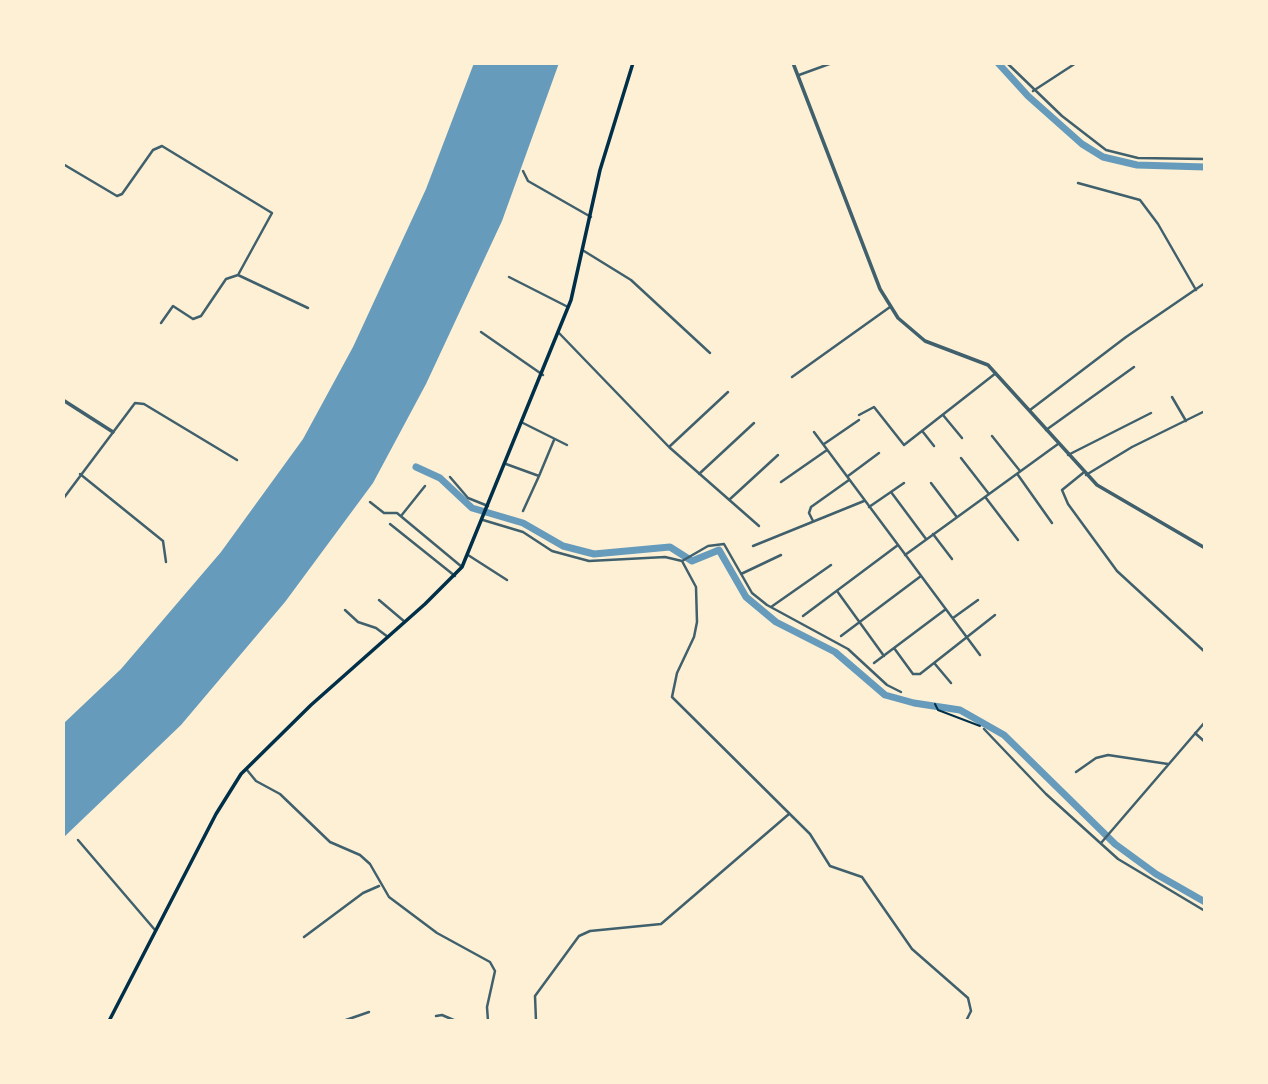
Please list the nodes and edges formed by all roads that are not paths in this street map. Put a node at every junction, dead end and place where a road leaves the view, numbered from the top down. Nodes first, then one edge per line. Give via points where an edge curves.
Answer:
1 (633, 63) edge
2 (793, 63) edge
3 (832, 63) edge
4 (1007, 63) edge
5 (1076, 63) edge
6 (1069, 65) edge
7 (798, 76) junction
8 (1033, 91) junction
9 (1205, 159) edge
10 (63, 164) edge
11 (523, 171) dead end
12 (1077, 183) dead end
13 (591, 217) junction
14 (584, 251) junction
15 (238, 275) junction
16 (509, 277) dead end
17 (1205, 284) edge
18 (1196, 289) junction
19 (890, 307) junction
20 (309, 308) dead end
21 (569, 308) junction
22 (161, 323) dead end
23 (481, 332) dead end
24 (559, 333) junction
25 (710, 353) dead end
26 (1134, 367) dead end
27 (997, 373) junction
28 (543, 375) junction
29 (792, 377) dead end
30 (728, 392) dead end
31 (1171, 397) dead end
32 (63, 400) edge
33 (1030, 410) junction
34 (1205, 411) edge
35 (1151, 413) dead end
36 (859, 415) dead end
37 (943, 415) junction
38 (859, 420) dead end
39 (1186, 422) junction
40 (523, 423) junction
41 (754, 423) dead end
42 (1046, 430) junction
43 (922, 431) junction
44 (113, 432) junction
45 (814, 432) dead end
46 (992, 436) dead end
47 (962, 438) dead end
48 (554, 440) junction
49 (823, 444) junction
50 (1058, 444) junction
51 (567, 445) dead end
52 (934, 446) dead end
53 (669, 447) junction
54 (827, 450) junction
55 (879, 453) dead end
56 (778, 455) dead end
57 (1068, 455) junction
58 (961, 458) dead end
59 (237, 460) dead end
60 (506, 464) junction
61 (1019, 472) junction
62 (80, 474) junction
63 (699, 474) junction
64 (1084, 474) junction
65 (539, 476) junction
66 (450, 477) dead end
67 (848, 478) junction
68 (781, 482) dead end
69 (904, 483) dead end
70 (931, 483) dead end
71 (425, 486) dead end
72 (891, 492) junction
73 (987, 495) junction
74 (63, 499) edge
75 (729, 500) junction
76 (865, 501) junction
77 (370, 502) dead end
78 (488, 506) junction
79 (869, 507) junction
80 (523, 511) dead end
81 (401, 516) junction
82 (957, 517) junction
83 (483, 520) junction
84 (813, 521) junction
85 (1052, 523) dead end
86 (390, 524) dead end
87 (760, 526) dead end
88 (933, 534) junction
89 (926, 539) junction
90 (1018, 540) dead end
91 (898, 545) junction
92 (753, 546) dead end
93 (1205, 548) edge
94 (468, 555) junction
95 (781, 555) dead end
96 (905, 555) junction
97 (952, 559) dead end
98 (683, 560) junction
99 (166, 562) dead end
100 (831, 565) dead end
101 (462, 568) junction
102 (741, 574) junction
103 (455, 576) junction
104 (921, 576) junction
105 (507, 580) dead end
106 (837, 591) junction
107 (379, 600) dead end
108 (978, 600) dead end
109 (771, 607) junction
110 (946, 609) junction
111 (345, 610) dead end
112 (995, 615) dead end
113 (803, 616) dead end
114 (953, 618) junction
115 (405, 622) junction
116 (861, 622) junction
117 (841, 636) dead end
118 (388, 637) junction
119 (967, 637) junction
120 (894, 648) junction
121 (1205, 652) edge
122 (980, 655) dead end
123 (884, 656) junction
124 (874, 663) dead end
125 (935, 663) junction
126 (951, 683) dead end
127 (901, 692) dead end
128 (1205, 722) edge
129 (984, 729) road end
130 (1195, 733) junction
131 (1205, 742) edge
132 (1168, 764) junction
133 (246, 768) junction
134 (1076, 772) dead end
135 (790, 813) junction
136 (78, 840) dead end
137 (1102, 842) junction
138 (380, 885) junction
139 (1205, 911) edge
140 (155, 930) junction
141 (303, 937) dead end
142 (369, 1012) dead end
143 (436, 1016) dead end
144 (486, 1020) edge
145 (109, 1021) edge
146 (343, 1021) edge
147 (456, 1021) edge
148 (536, 1021) edge
149 (965, 1021) edge

1 - 13 main road via 600,170
2 - 7 street
3 - 7 street
4 - 8 street
5 - 6 street
6 - 8 street
7 - 19 street
8 - 9 street via 1106,150 1138,158
10 - 15 street via 117,196 153,150 162,146 272,212
11 - 13 street via 528,181
12 - 18 street via 1140,200
13 - 14 main road
14 - 21 main road
14 - 25 street via 631,280
15 - 20 street
15 - 22 street via 226,279 198,319 173,306
16 - 21 street
17 - 18 street
18 - 33 street
19 - 27 street via 919,338 988,365
19 - 29 street
21 - 24 main road
23 - 28 street
24 - 28 main road
24 - 53 street
26 - 42 street
27 - 33 street
27 - 37 street
28 - 40 main road
30 - 53 street
31 - 39 street
32 - 44 street
33 - 42 street
34 - 39 street
35 - 57 street
36 - 43 street via 874,407 904,444
37 - 43 street
37 - 47 street
38 - 49 street
39 - 64 street
40 - 48 street
40 - 60 main road
41 - 63 street
42 - 50 street
43 - 52 street
44 - 59 street via 131,406 141,403
44 - 62 street
45 - 49 street
46 - 61 street
48 - 51 street
48 - 65 street
49 - 54 street
50 - 57 street
50 - 61 street
53 - 63 street
54 - 67 street
54 - 68 street
55 - 67 street
56 - 75 street
57 - 64 street
58 - 73 street
60 - 65 street
60 - 78 main road
61 - 73 street
61 - 85 street
62 - 74 street
62 - 99 street via 163,541
63 - 75 street
64 - 93 street
64 - 121 street via 1062,490 1068,504 1117,571
65 - 80 street
66 - 78 street via 468,498
67 - 76 street
67 - 84 street via 811,507
69 - 72 street
70 - 82 street
71 - 81 street
72 - 79 street
72 - 89 street
73 - 82 street
73 - 90 street
75 - 87 street
76 - 79 street
76 - 84 street
77 - 81 street via 384,513
78 - 83 main road
79 - 91 street
81 - 101 street
82 - 88 street
83 - 94 main road
83 - 98 street via 523,531 552,551 589,561
84 - 92 street
86 - 103 street
88 - 89 street
88 - 97 street
89 - 96 street
91 - 96 street
91 - 106 street
94 - 101 main road
94 - 105 street
95 - 102 street
96 - 104 street
98 - 102 street via 715,543 724,544
98 - 135 street via 696,587 698,622 672,697
100 - 109 street
101 - 103 main road
102 - 109 street via 752,593
103 - 115 main road
104 - 110 street
104 - 116 street
106 - 113 street
106 - 116 street
107 - 115 street
108 - 114 street
109 - 127 street via 848,649
110 - 114 street
110 - 120 street
111 - 118 street
112 - 119 street
114 - 119 street
115 - 118 main road
116 - 117 street
116 - 123 street
118 - 133 main road
119 - 122 street
119 - 125 street
120 - 123 street
120 - 125 street via 916,676
123 - 124 street
125 - 126 street
128 - 130 street
129 - 137 street via 1046,794
130 - 131 street
130 - 132 street
132 - 134 street via 1108,755
132 - 137 street
133 - 138 street via 330,842 360,855
133 - 140 main road via 227,794
135 - 148 street via 661,924 579,936 535,996
135 - 149 street via 820,846 830,866 862,877 912,949 968,998 971,1011
136 - 140 street
137 - 139 street via 1118,859
138 - 141 street
138 - 144 street via 425,925 490,962 495,971
140 - 145 main road
142 - 146 street
143 - 147 street

